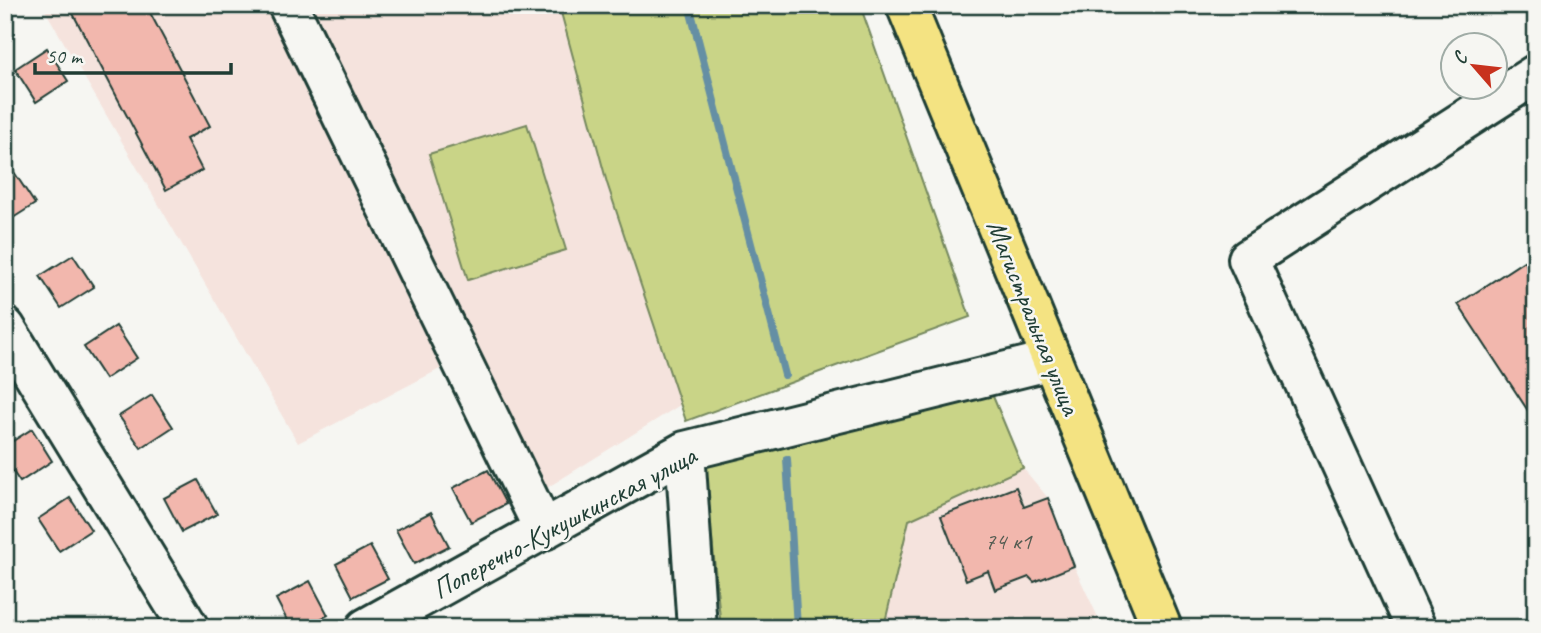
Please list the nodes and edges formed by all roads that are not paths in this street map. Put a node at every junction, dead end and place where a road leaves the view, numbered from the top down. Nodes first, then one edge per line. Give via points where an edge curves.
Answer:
1 (288, 5) edge
2 (906, 5) edge
3 (1536, 74) edge
4 (5, 327) edge
5 (1052, 360) junction
6 (685, 452) junction
7 (544, 530) junction
8 (1152, 624) edge
9 (189, 628) edge
10 (366, 628) edge
11 (697, 628) edge
12 (1416, 628) edge

1 - 7 street
2 - 5 main road, Магистральная улица
3 - 12 street via 1248,259
4 - 9 street
5 - 6 street, Поперечно-Кукушкинская улица
5 - 8 main road, Магистральная улица
6 - 7 street, Поперечно-Кукушкинская улица
6 - 11 street
7 - 10 street, Поперечно-Кукушкинская улица

